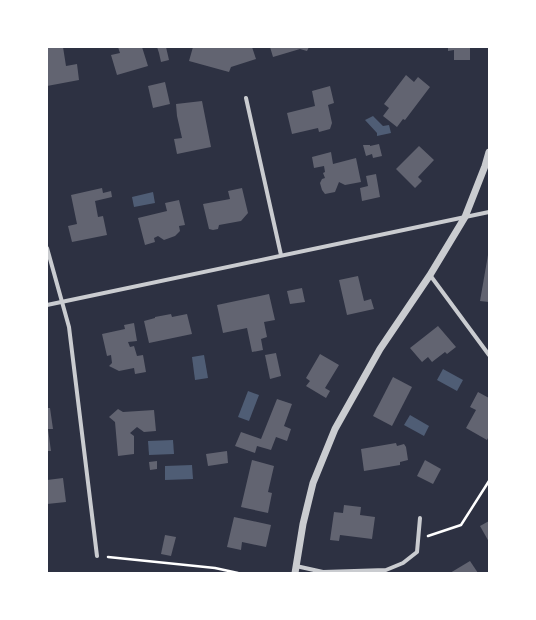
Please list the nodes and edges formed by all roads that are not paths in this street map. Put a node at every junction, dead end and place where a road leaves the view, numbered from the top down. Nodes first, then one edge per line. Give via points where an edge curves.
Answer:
1 (246, 98) dead end
2 (489, 152) edge
3 (489, 212) edge
4 (465, 217) junction
5 (47, 248) edge
6 (281, 255) junction
7 (430, 275) junction
8 (62, 301) junction
9 (47, 305) edge
10 (489, 354) edge
11 (420, 518) dead end
12 (97, 556) road end
13 (296, 570) edge

1 - 6 street
2 - 4 street
3 - 4 street
4 - 6 street
4 - 7 street
5 - 8 street
6 - 8 street
7 - 10 street
7 - 13 street via 380,349 335,429 313,483
8 - 9 street
8 - 12 street via 69,327
11 - 13 street via 417,552 403,563 386,570

